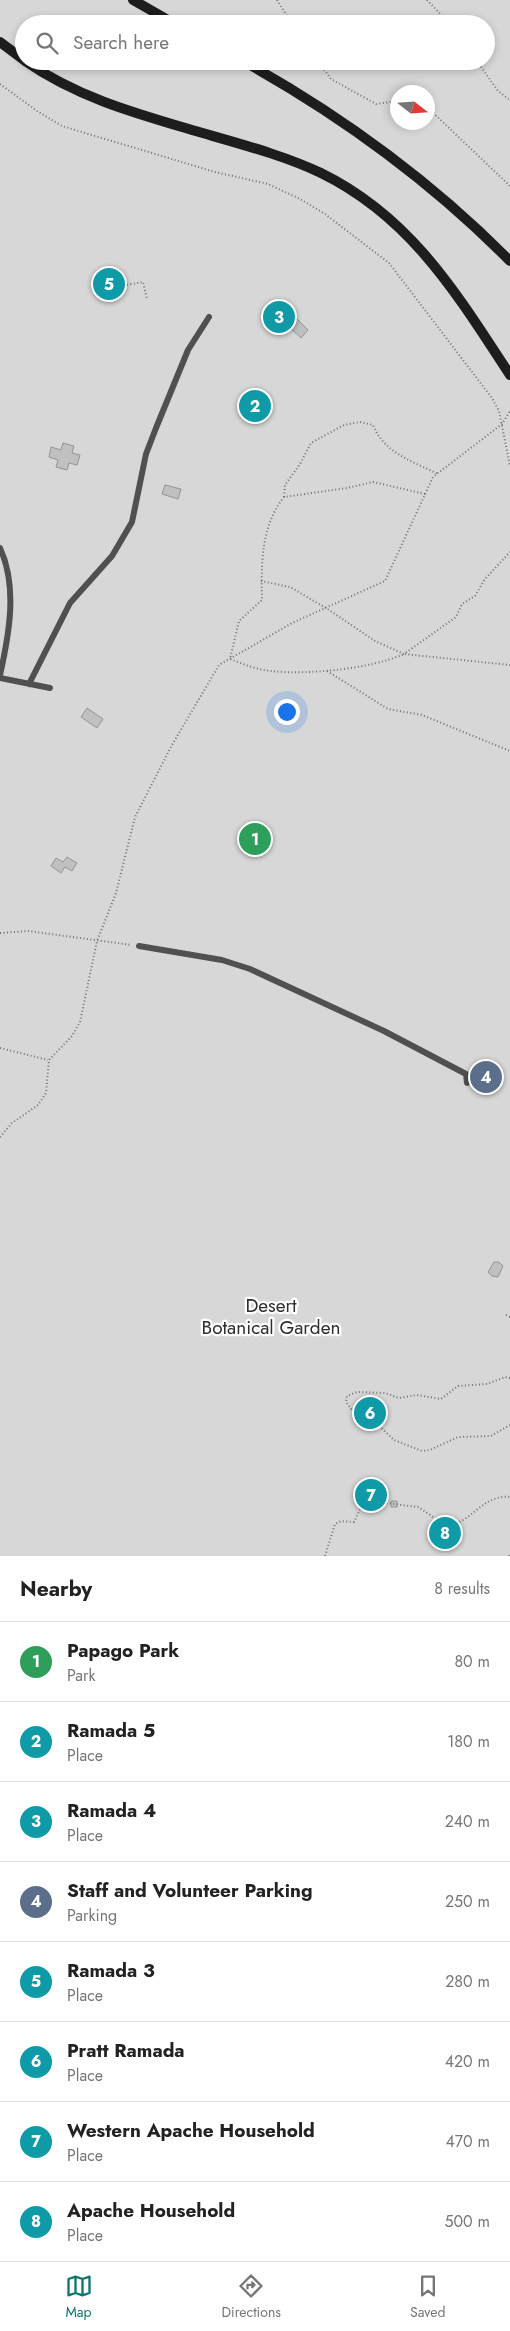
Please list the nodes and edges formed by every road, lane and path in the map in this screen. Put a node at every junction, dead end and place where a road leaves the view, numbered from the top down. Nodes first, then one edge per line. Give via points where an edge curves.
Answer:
1 (133, 0) edge
2 (277, 0) edge
3 (427, 0) edge
4 (159, 15) edge
5 (286, 15) edge
6 (441, 15) edge
7 (0, 42) edge
8 (15, 54) edge
9 (39, 70) edge
10 (259, 70) edge
11 (324, 70) edge
12 (483, 70) edge
13 (0, 84) edge
14 (510, 100) edge
15 (390, 102) edge
16 (435, 115) edge
17 (510, 186) edge
18 (510, 261) edge
19 (120, 286) dead end
20 (147, 298) dead end
21 (209, 317) dead end
22 (510, 375) edge
23 (510, 411) edge
24 (502, 424) junction
25 (510, 465) edge
26 (438, 474) junction
27 (425, 494) junction
28 (284, 497) junction
29 (0, 548) edge
30 (510, 552) edge
31 (261, 581) junction
32 (326, 608) junction
33 (404, 654) junction
34 (230, 659) junction
35 (510, 666) edge
36 (327, 671) junction
37 (0, 676) edge
38 (29, 684) junction
39 (50, 688) dead end
40 (510, 750) edge
41 (0, 933) edge
42 (97, 940) junction
43 (139, 946) joint
44 (0, 1048) edge
45 (48, 1060) junction
46 (467, 1082) dead end
47 (0, 1137) edge
48 (506, 1315) dead end
49 (510, 1317) edge
50 (510, 1378) edge
51 (510, 1425) edge
52 (510, 1497) edge
53 (325, 1556) edge

1 - 4 main road
2 - 5 path
3 - 6 path
7 - 8 main road
9 - 22 main road via 100,102 284,158 321,173 360,195 389,217 425,253
10 - 18 main road via 321,106 398,160
11 - 15 path via 331,80 376,104
12 - 14 path via 498,91
13 - 24 path via 62,126 215,172 268,184 325,214 401,276 492,398
16 - 17 path
19 - 20 path via 143,282
21 - 38 lane via 188,350 146,454 132,522 112,556 70,603
23 - 24 path
24 - 25 path
24 - 26 path
26 - 27 path via 433,477
26 - 28 path via 394,452 378,437 373,425 360,422 344,425 311,443 285,485
27 - 28 path via 373,482
27 - 32 path via 385,581
28 - 31 path via 274,510 260,557
29 - 37 lane via 11,611
30 - 33 path via 474,596 462,604 456,616
31 - 32 path via 290,587
31 - 34 path via 262,600 239,621
32 - 33 path via 375,641
32 - 34 path via 292,623
33 - 35 path
33 - 36 path via 391,660
34 - 36 path via 270,671
34 - 42 path via 219,666 172,745 135,817 116,893
36 - 40 path via 388,710 422,715
37 - 38 lane
38 - 39 lane
41 - 42 path via 28,931
42 - 43 path
42 - 45 path via 80,1022 72,1036
43 - 46 lane via 222,960 250,969 458,1069 466,1074
44 - 45 path via 3,1046
45 - 47 path via 46,1093 38,1105 12,1122
48 - 49 path
50 - 51 path via 458,1386 441,1399 357,1392 347,1396 346,1402 358,1417 374,1421 394,1440 422,1451 458,1438 492,1436
52 - 53 path via 497,1496 449,1526 443,1526 418,1507 370,1501 363,1503 354,1522 335,1524

